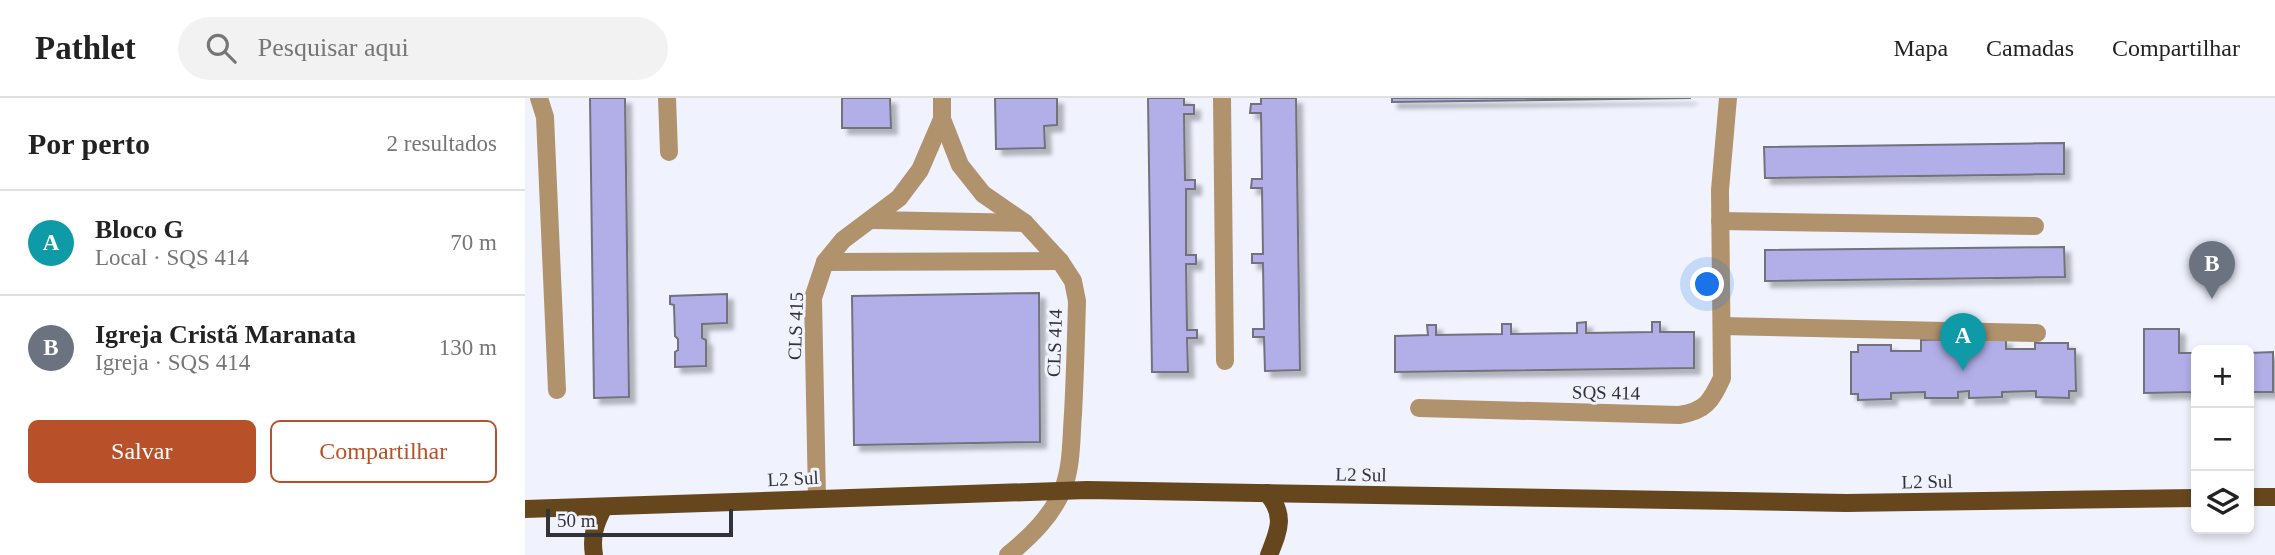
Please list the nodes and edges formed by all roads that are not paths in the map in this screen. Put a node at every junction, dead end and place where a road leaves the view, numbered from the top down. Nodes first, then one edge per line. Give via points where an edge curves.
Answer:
1 (539, 98) edge
2 (667, 98) edge
3 (942, 98) edge
4 (1222, 98) edge
5 (1728, 98) edge
6 (942, 120) junction
7 (669, 152) dead end
8 (872, 220) junction
9 (1720, 221) junction
10 (1024, 223) junction
11 (2035, 226) dead end
12 (1060, 261) junction
13 (825, 262) junction
14 (1722, 326) junction
15 (2037, 333) dead end
16 (1225, 361) dead end
17 (557, 390) dead end
18 (1419, 408) dead end
19 (1062, 491) junction
20 (1267, 493) junction
21 (2254, 497) edge
22 (2275, 497) edge
23 (817, 498) junction
24 (2191, 498) edge
25 (604, 508) junction
26 (525, 509) edge
27 (594, 555) edge
28 (1008, 555) edge
29 (1269, 555) edge

1 - 17 street via 545,117
2 - 7 street
3 - 6 street
4 - 16 street
5 - 9 street, SQS 414
6 - 8 street, CLS 415 via 920,170 899,198
6 - 10 street, CLS 414 via 960,164 983,194
8 - 10 street
8 - 13 street, CLS 415 via 843,240
9 - 11 street
9 - 14 street, SQS 414
10 - 12 street, CLS 414
12 - 13 street
12 - 19 street, CLS 414 via 1073,281 1077,301 1071,452
13 - 23 street, CLS 415 via 814,299
14 - 15 street
14 - 18 street, SQS 414 via 1722,378 1713,397 1697,412
19 - 20 main road, L2 Sul
19 - 23 main road, L2 Sul
19 - 28 street, CLS 414 via 1042,523
20 - 24 main road, L2 Sul via 1846,503
20 - 29 main road via 1279,512
21 - 22 main road
23 - 25 main road, L2 Sul
25 - 26 main road, L2 Sul
25 - 27 main road via 595,522

